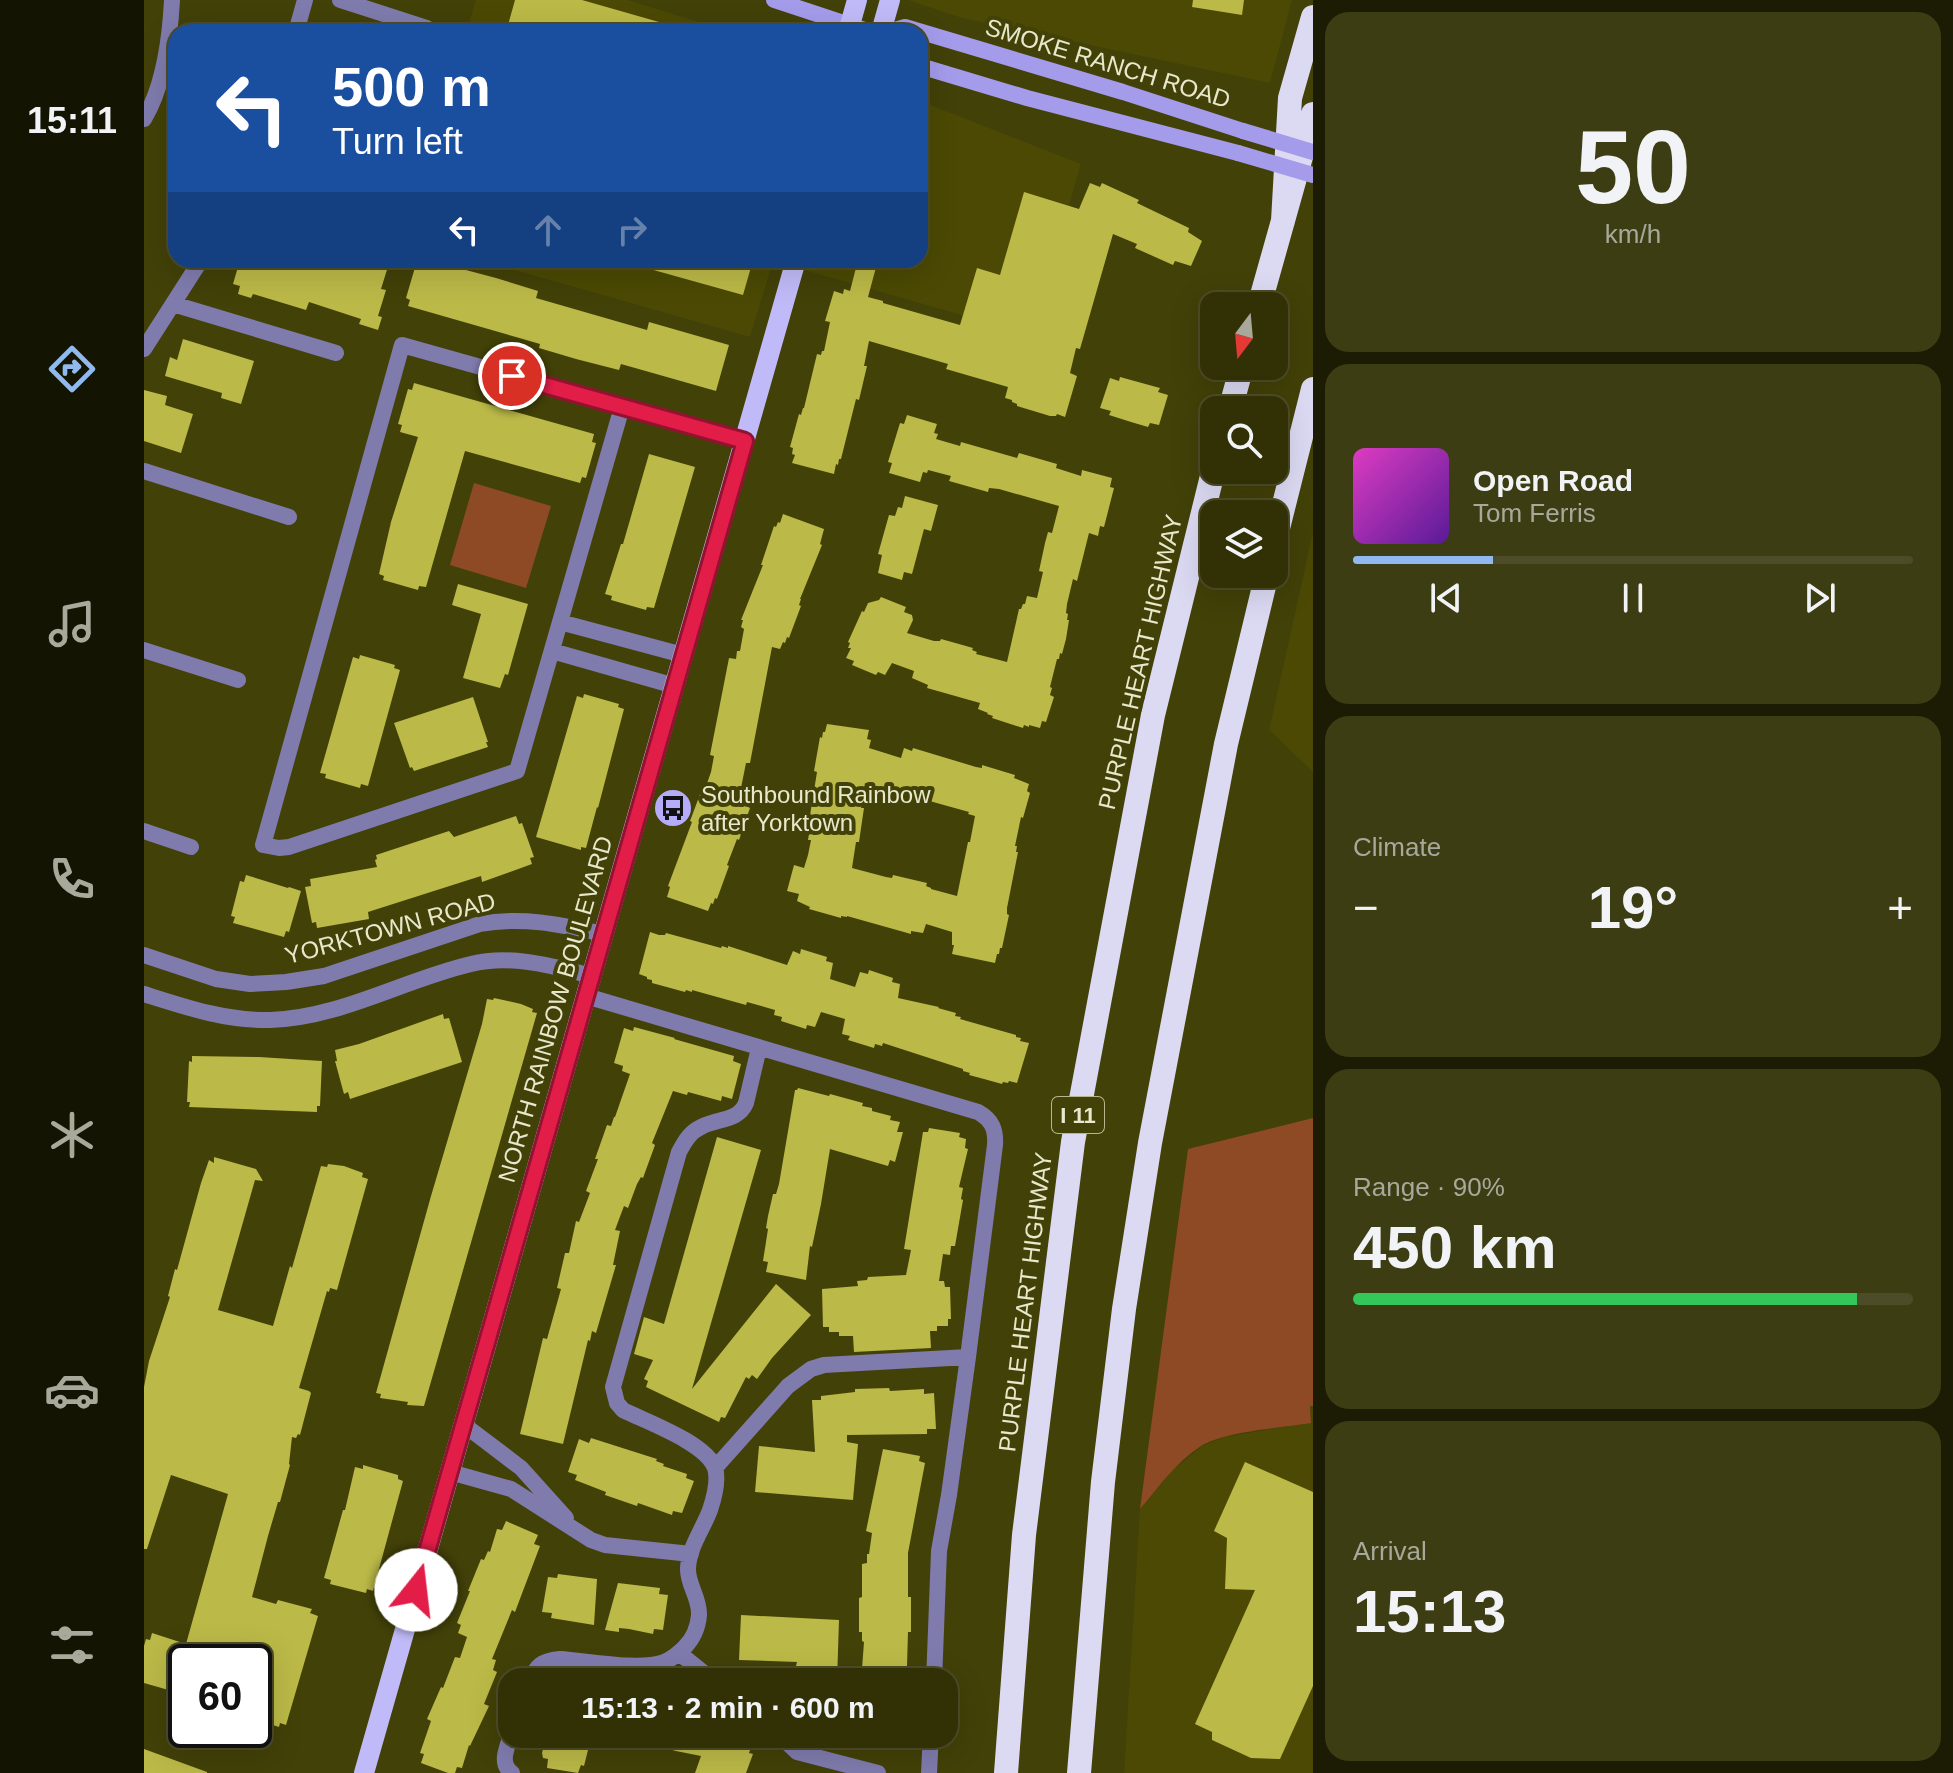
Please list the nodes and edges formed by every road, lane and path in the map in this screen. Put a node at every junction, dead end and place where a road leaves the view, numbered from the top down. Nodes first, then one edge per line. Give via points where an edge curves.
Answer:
1 (172, 0) edge
2 (305, 0) edge
3 (340, 0) edge
4 (774, 0) edge
5 (857, 0) edge
6 (890, 0) edge
7 (1313, 17) edge
8 (171, 24) edge
9 (298, 24) edge
10 (415, 24) edge
11 (836, 24) edge
12 (850, 24) edge
13 (883, 24) edge
14 (928, 34) edge
15 (168, 43) edge
16 (928, 68) edge
17 (1313, 114) edge
18 (144, 119) edge
19 (1313, 152) edge
20 (1313, 175) edge
21 (1283, 221) junction
22 (196, 268) edge
23 (794, 268) edge
24 (1263, 292) edge
25 (173, 304) junction
26 (144, 349) edge
27 (336, 353) dead end
28 (1313, 389) edge
29 (622, 407) junction
30 (745, 441) junction
31 (144, 471) edge
32 (1210, 484) edge
33 (1285, 500) edge
34 (289, 517) dead end
35 (1264, 588) edge
36 (560, 622) junction
37 (144, 650) edge
38 (552, 651) junction
39 (683, 655) junction
40 (238, 680) dead end
41 (675, 686) junction
42 (144, 831) edge
43 (191, 847) dead end
44 (604, 934) junction
45 (144, 955) edge
46 (589, 986) junction
47 (144, 994) edge
48 (759, 1048) junction
49 (968, 1357) junction
50 (463, 1424) junction
51 (715, 1468) junction
52 (450, 1472) junction
53 (577, 1531) junction
54 (691, 1554) junction
55 (679, 1653) junction
56 (537, 1668) edge
57 (698, 1668) edge
58 (935, 1668) edge
59 (507, 1748) edge
60 (793, 1748) edge
61 (930, 1748) edge
62 (364, 1773) edge
63 (512, 1773) edge
64 (878, 1773) edge
65 (929, 1773) edge
66 (1006, 1773) edge
67 (1079, 1773) edge

1 - 8 street
2 - 9 street
3 - 10 street
4 - 11 main road
5 - 12 main road
6 - 13 main road
7 - 21 highway via 1290,98
14 - 19 main road, SMOKE RANCH ROAD, bridge
15 - 18 street
16 - 20 main road, SMOKE RANCH ROAD, bridge
17 - 21 highway
21 - 24 highway
22 - 25 street
23 - 30 main road, NORTH RAINBOW BOULEVARD
25 - 26 street
25 - 27 street
28 - 33 highway
29 - 30 street
29 - 36 street
29 - 38 street via 402,345 263,845 289,847 517,771
30 - 39 main road, NORTH RAINBOW BOULEVARD
31 - 34 street
32 - 66 highway, PURPLE HEART HIGHWAY / I 11 via 1153,715 1073,1142 1024,1535
35 - 67 highway via 1226,744 1124,1309 1103,1482
36 - 38 street
36 - 39 street
37 - 40 street
38 - 41 street
39 - 41 main road, NORTH RAINBOW BOULEVARD
41 - 44 main road, NORTH RAINBOW BOULEVARD
42 - 43 street
44 - 45 street, YORKTOWN ROAD via 503,919 324,976 250,984 216,979
44 - 46 main road, NORTH RAINBOW BOULEVARD
46 - 47 street via 535,962 472,963 320,1014 271,1020 207,1014
46 - 48 street
46 - 50 main road, NORTH RAINBOW BOULEVARD
48 - 49 street via 978,1112 992,1123 995,1145
48 - 51 street via 742,1111 700,1127 679,1152 613,1387 623,1410 700,1449
49 - 51 street via 811,1369 788,1386
49 - 58 street via 939,1551
50 - 52 main road, NORTH RAINBOW BOULEVARD
50 - 53 street via 521,1468
51 - 54 street via 716,1488
52 - 53 street via 511,1489
52 - 62 main road, NORTH RAINBOW BOULEVARD
53 - 54 street via 605,1545
54 - 55 street via 688,1569 699,1614 690,1641
55 - 56 street via 654,1665 560,1659
55 - 57 street
59 - 63 street via 505,1762
60 - 64 street
61 - 65 street

